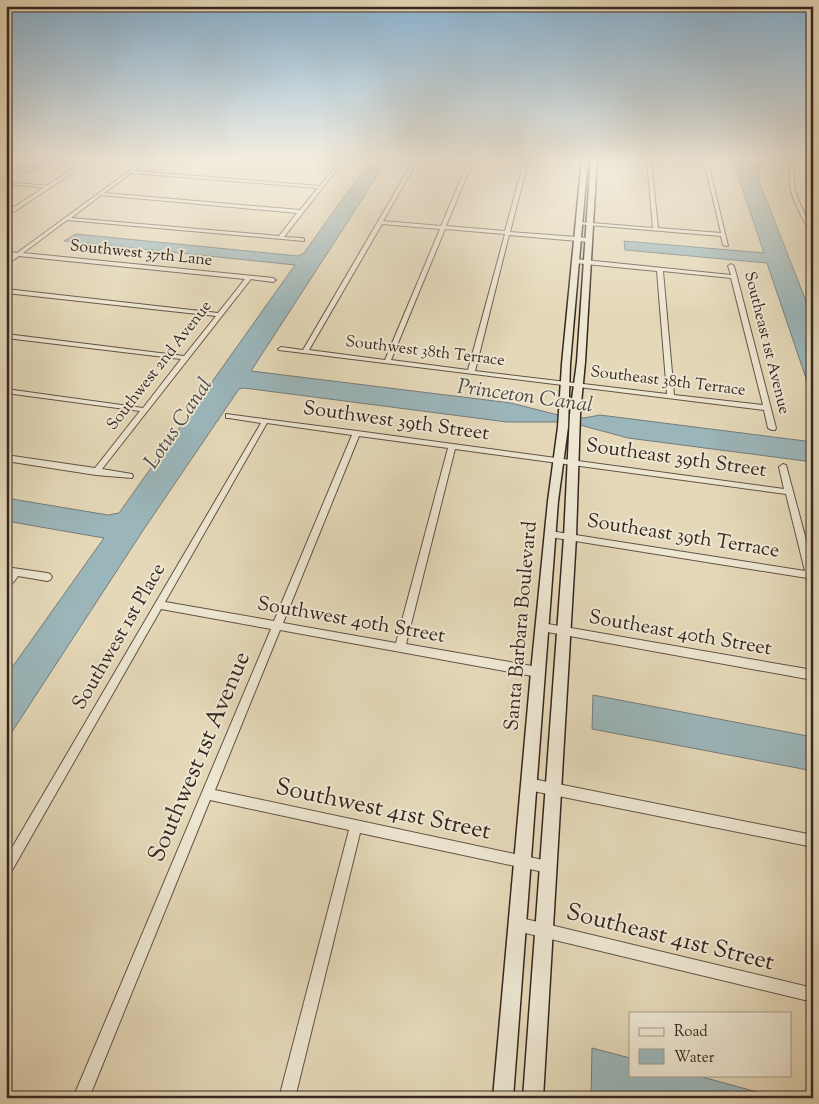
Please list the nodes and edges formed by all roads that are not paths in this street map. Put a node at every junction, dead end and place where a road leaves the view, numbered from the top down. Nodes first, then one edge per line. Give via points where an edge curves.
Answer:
1 (10, 210) edge
2 (14, 210) joint
3 (79, 210) edge
4 (273, 210) edge
5 (303, 210) edge
6 (388, 210) edge
7 (450, 210) edge
8 (514, 210) edge
9 (580, 210) edge
10 (591, 210) edge
11 (654, 210) edge
12 (718, 210) edge
13 (802, 210) edge
14 (301, 212) junction
15 (6, 215) edge
16 (66, 219) junction
17 (381, 222) junction
18 (579, 222) junction
19 (590, 224) junction
20 (443, 227) junction
21 (656, 229) junction
22 (508, 233) junction
23 (813, 234) edge
24 (724, 235) junction
25 (280, 238) junction
26 (577, 239) junction
27 (302, 240) dead end
28 (589, 240) junction
29 (726, 245) dead end
30 (6, 253) edge
31 (18, 254) junction
32 (575, 261) junction
33 (587, 262) junction
34 (6, 263) edge
35 (731, 266) dead end
36 (660, 269) junction
37 (734, 276) junction
38 (249, 278) junction
39 (272, 280) dead end
40 (6, 291) edge
41 (571, 311) junction
42 (584, 312) junction
43 (219, 315) junction
44 (6, 336) edge
45 (281, 349) dead end
46 (305, 352) junction
47 (186, 358) junction
48 (387, 362) junction
49 (471, 372) junction
50 (565, 383) junction
51 (579, 385) junction
52 (6, 391) edge
53 (671, 396) junction
54 (767, 408) junction
55 (145, 410) junction
56 (230, 416) dead end
57 (265, 421) junction
58 (772, 428) dead end
59 (357, 433) junction
60 (452, 446) junction
61 (6, 458) edge
62 (558, 461) junction
63 (574, 463) junction
64 (782, 467) dead end
65 (96, 472) junction
66 (128, 476) dead end
67 (789, 492) junction
68 (550, 534) junction
69 (570, 537) junction
70 (6, 570) edge
71 (17, 571) junction
72 (810, 574) junction
73 (47, 577) dead end
74 (6, 585) edge
75 (813, 585) edge
76 (159, 605) junction
77 (277, 626) junction
78 (542, 627) junction
79 (564, 632) junction
80 (400, 648) junction
81 (538, 672) junction
82 (813, 675) edge
83 (528, 784) junction
84 (554, 788) junction
85 (208, 794) junction
86 (356, 826) junction
87 (813, 841) edge
88 (522, 862) junction
89 (548, 868) junction
90 (6, 870) edge
91 (517, 924) junction
92 (544, 931) junction
93 (813, 996) edge
94 (81, 1098) edge
95 (287, 1098) edge
96 (503, 1098) edge
97 (533, 1098) edge

1 - 2 street
2 - 15 street
3 - 16 street
4 - 14 street
5 - 14 street
6 - 17 street
7 - 20 street
8 - 22 street
9 - 18 main road, Santa Barbara Boulevard
10 - 19 main road, Santa Barbara Boulevard
11 - 21 street
12 - 24 street
13 - 23 street
14 - 25 street
16 - 25 street
16 - 31 street
17 - 20 street
17 - 46 street
18 - 19 street
18 - 26 main road, Santa Barbara Boulevard
19 - 21 street
19 - 28 main road, Santa Barbara Boulevard
20 - 22 street
20 - 48 street
21 - 24 street
22 - 26 street
22 - 49 street
24 - 29 street
25 - 27 street
26 - 28 street
26 - 32 main road, Santa Barbara Boulevard
28 - 33 main road, Santa Barbara Boulevard
30 - 31 street, Southwest 37th Lane
31 - 34 street
31 - 38 street, Southwest 37th Lane
32 - 33 street
32 - 41 main road, Santa Barbara Boulevard
33 - 36 street
33 - 42 main road, Santa Barbara Boulevard
35 - 37 street, Southeast 1st Avenue
36 - 37 street
36 - 53 street
37 - 54 street, Southeast 1st Avenue
38 - 39 street, Southwest 37th Lane
38 - 43 street, Southwest 2nd Avenue
40 - 43 street
41 - 42 main road
41 - 50 main road, Santa Barbara Boulevard
42 - 51 main road, Santa Barbara Boulevard
43 - 47 street, Southwest 2nd Avenue
44 - 47 street
45 - 46 street, Southwest 38th Terrace
46 - 48 street, Southwest 38th Terrace
47 - 55 street, Southwest 2nd Avenue
48 - 49 street, Southwest 38th Terrace
49 - 50 street, Southwest 38th Terrace
50 - 51 street, Southeast 38th Terrace
50 - 62 main road, Santa Barbara Boulevard
51 - 53 street, Southeast 38th Terrace
51 - 63 main road, Santa Barbara Boulevard
52 - 55 street
53 - 54 street, Southeast 38th Terrace
54 - 58 street, Southeast 1st Avenue
55 - 65 street, Southwest 2nd Avenue
56 - 57 street, Southwest 39th Street
57 - 59 street, Southwest 39th Street
57 - 76 street, Southwest 1st Place
59 - 60 street, Southwest 39th Street
59 - 77 street, Southwest 1st Avenue
60 - 62 street, Southwest 39th Street
60 - 80 street
61 - 65 street
62 - 63 street, Southeast 39th Street
62 - 68 main road, Santa Barbara Boulevard
63 - 67 street, Southeast 39th Street
63 - 69 main road, Santa Barbara Boulevard
64 - 67 street
65 - 66 street
67 - 72 street
68 - 69 street, Southeast 39th Terrace
68 - 78 main road, Santa Barbara Boulevard
69 - 72 street, Southeast 39th Terrace
69 - 79 main road, Santa Barbara Boulevard
70 - 71 street
71 - 73 street
71 - 74 street
72 - 75 street
76 - 77 street, Southwest 40th Street
76 - 90 street, Southwest 1st Place
77 - 80 street, Southwest 40th Street
77 - 85 street, Southwest 1st Avenue
78 - 79 street, Southeast 40th Street
78 - 81 main road, Santa Barbara Boulevard
79 - 82 street, Southeast 40th Street
79 - 84 main road, Santa Barbara Boulevard
80 - 81 street, Southwest 40th Street
81 - 83 main road, Santa Barbara Boulevard
83 - 84 street
83 - 88 main road, Santa Barbara Boulevard
84 - 87 street
84 - 89 main road, Santa Barbara Boulevard
85 - 86 street, Southwest 41st Street
85 - 94 street, Southwest 1st Avenue
86 - 88 street, Southwest 41st Street
86 - 95 street
88 - 89 street, Southwest 41st Street
88 - 91 main road, Santa Barbara Boulevard
89 - 92 main road, Santa Barbara Boulevard
91 - 92 street, Southeast 41st Street
91 - 96 main road, Santa Barbara Boulevard
92 - 93 street, Southeast 41st Street
92 - 97 main road, Santa Barbara Boulevard

